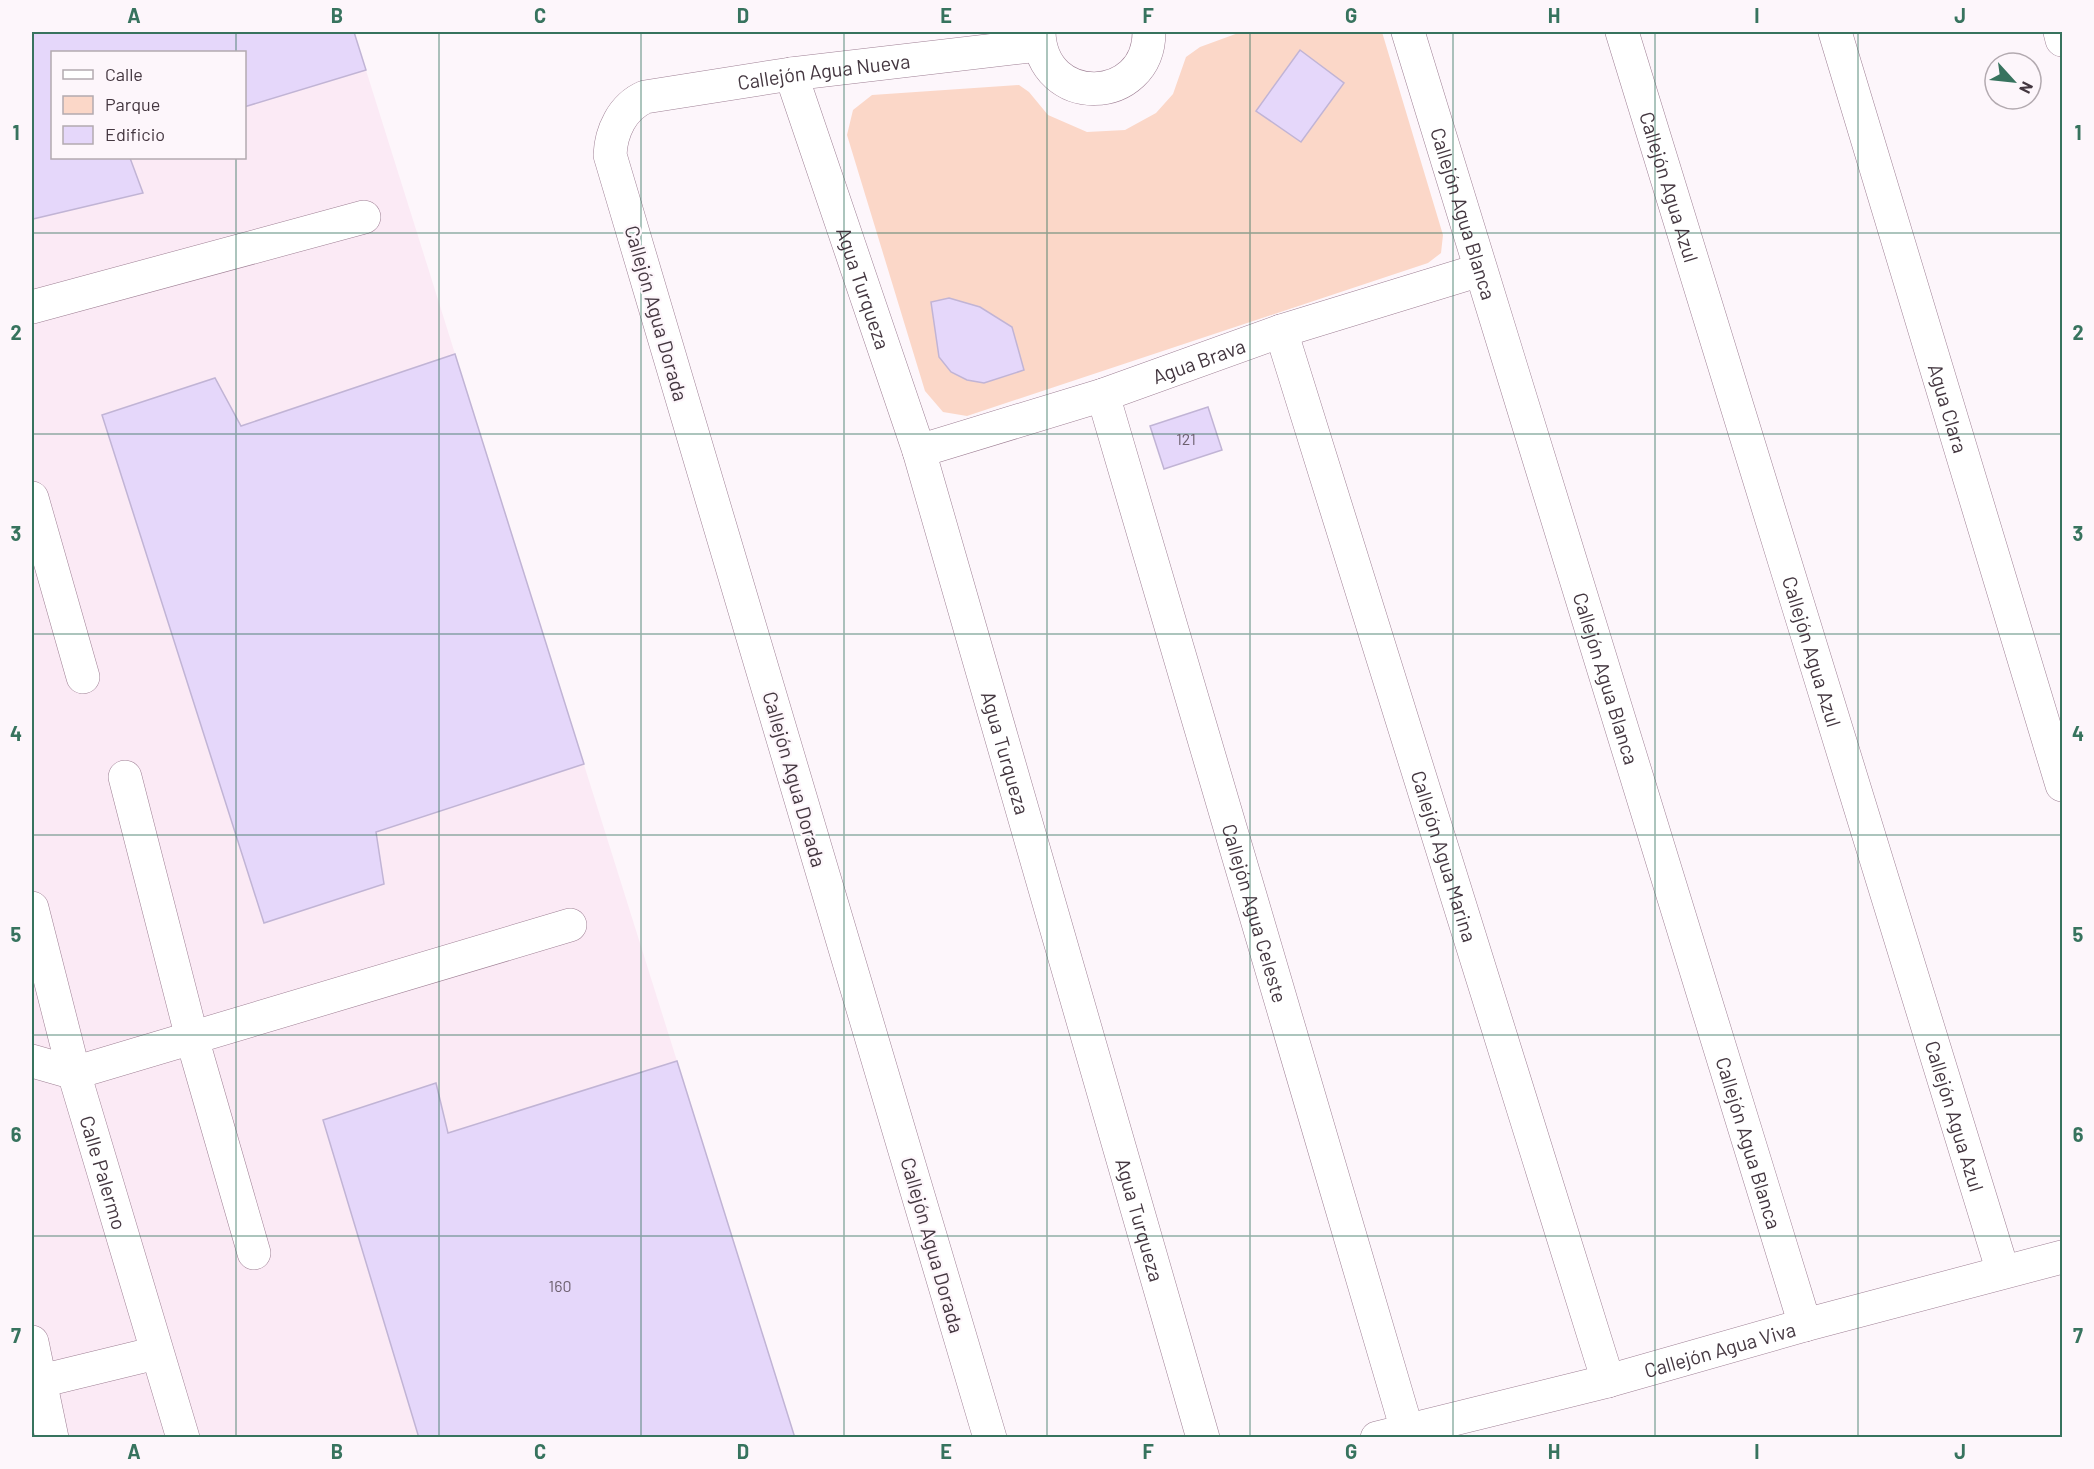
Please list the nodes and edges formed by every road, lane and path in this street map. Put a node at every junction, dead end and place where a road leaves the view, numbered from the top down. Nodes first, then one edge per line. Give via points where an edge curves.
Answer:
1 (1149, 32) edge
2 (1408, 32) edge
3 (1622, 32) edge
4 (1835, 32) edge
5 (2060, 32) edge
6 (1039, 38) edge
7 (2062, 40) edge
8 (791, 74) junction
9 (620, 122) joint
10 (364, 217) dead end
11 (1480, 270) junction
12 (32, 307) edge
13 (1281, 331) junction
14 (1103, 395) junction
15 (919, 452) junction
16 (32, 498) edge
17 (83, 677) dead end
18 (125, 777) dead end
19 (2062, 785) edge
20 (32, 908) edge
21 (570, 925) dead end
22 (192, 1038) junction
23 (32, 1061) edge
24 (74, 1073) junction
25 (254, 1253) dead end
26 (2062, 1257) edge
27 (2003, 1272) junction
28 (1805, 1325) junction
29 (32, 1342) edge
30 (156, 1353) junction
31 (40, 1381) junction
32 (1608, 1381) junction
33 (1392, 1434) edge
34 (52, 1437) edge
35 (183, 1437) edge
36 (990, 1437) edge
37 (1203, 1437) edge

1 - 6 street via 1147,51 1138,68 1108,88 1090,90 1072,86 1057,76 1046,62
2 - 11 street, Callejón Agua Blanca
3 - 27 street, Callejón Agua Azul
4 - 19 street, Agua Clara
5 - 7 street
6 - 8 street, Callejón Agua Nueva
8 - 9 street, Callejón Agua Nueva via 645,97 636,101
8 - 15 street, Agua Turqueza
9 - 36 street, Callejón Agua Dorada via 610,155
10 - 12 street
11 - 13 street, Agua Brava
11 - 28 street, Callejón Agua Blanca
13 - 14 street, Agua Brava
13 - 32 street, Callejón Agua Marina
14 - 15 street, Agua Brava
14 - 33 street, Callejón Agua Celeste
15 - 37 street, Agua Turqueza
16 - 17 street
18 - 22 street
20 - 24 street, Calle Palermo
21 - 22 street
22 - 24 street
22 - 25 street
23 - 24 street
24 - 30 street, Calle Palermo
26 - 27 street, Callejón Agua Viva
27 - 28 street, Callejón Agua Viva
28 - 32 street, Callejón Agua Viva
29 - 31 street
30 - 31 street
30 - 35 street, Calle Palermo
31 - 34 street
32 - 33 street, Callejón Agua Viva

